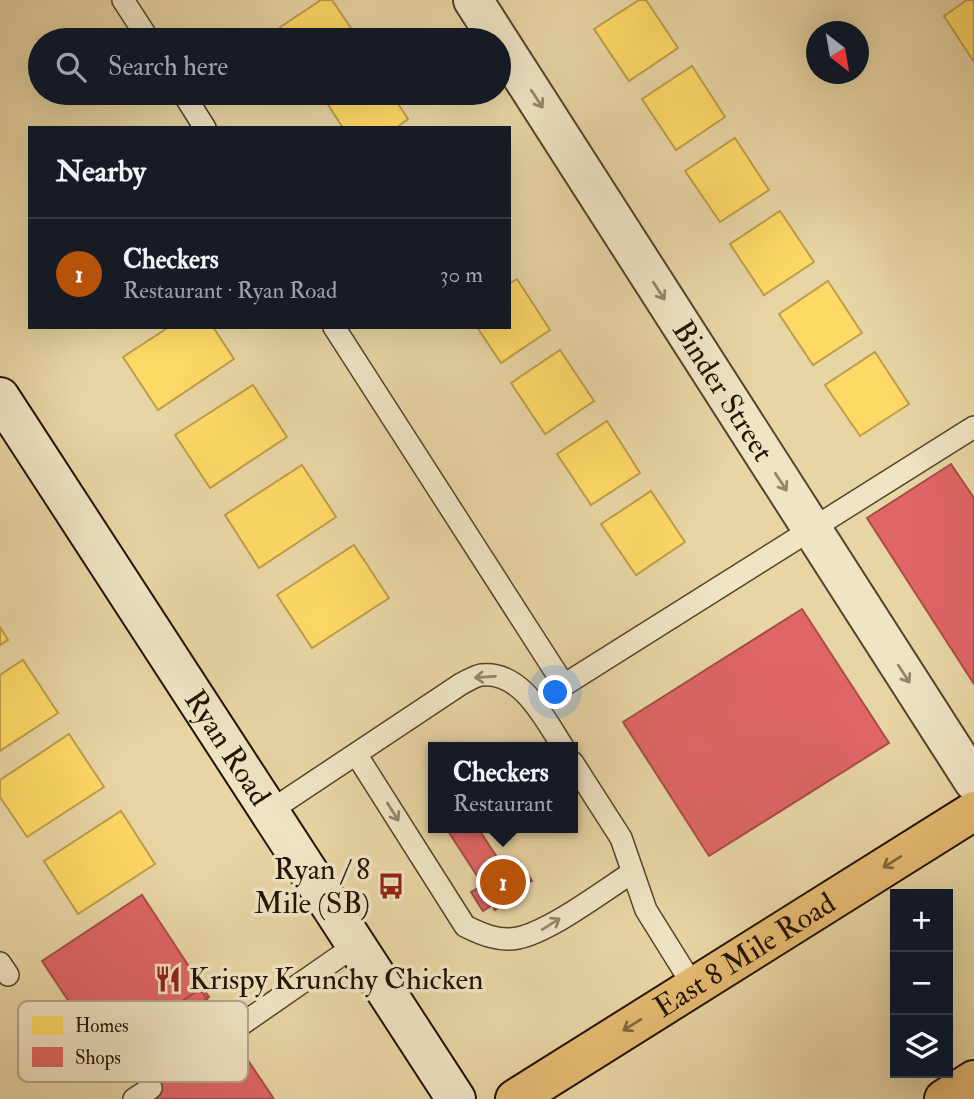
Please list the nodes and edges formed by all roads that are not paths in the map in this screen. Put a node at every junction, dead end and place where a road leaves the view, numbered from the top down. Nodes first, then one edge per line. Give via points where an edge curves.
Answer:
1 (123, 0) edge
2 (474, 0) edge
3 (141, 28) edge
4 (492, 28) edge
5 (511, 58) edge
6 (191, 105) edge
7 (204, 126) edge
8 (335, 329) edge
9 (0, 397) edge
10 (974, 427) edge
11 (812, 530) junction
12 (560, 742) edge
13 (356, 754) junction
14 (578, 771) edge
15 (974, 782) edge
16 (974, 810) edge
17 (270, 811) junction
18 (633, 872) junction
19 (356, 945) junction
20 (694, 987) junction
21 (248, 1020) edge
22 (974, 1080) edge
23 (456, 1099) edge
24 (515, 1099) edge
25 (944, 1099) edge

1 - 3 lane
2 -> 4 street, Binder Street
5 -> 11 street, Binder Street
6 - 7 lane
8 - 11 lane via 564,685
9 - 17 street, Ryan Road
10 - 11 lane
11 -> 15 street, Binder Street
12 -> 13 lane via 518,686 502,677 480,675
13 - 17 lane
13 -> 18 lane via 465,926 488,937 516,939 541,930
14 - 18 lane via 621,838
16 -> 20 highway, East 8 Mile Road
17 - 19 street, Ryan Road
18 - 20 lane via 646,910
19 - 21 lane
19 - 23 street, Ryan Road
20 -> 24 highway, East 8 Mile Road
22 - 25 highway

